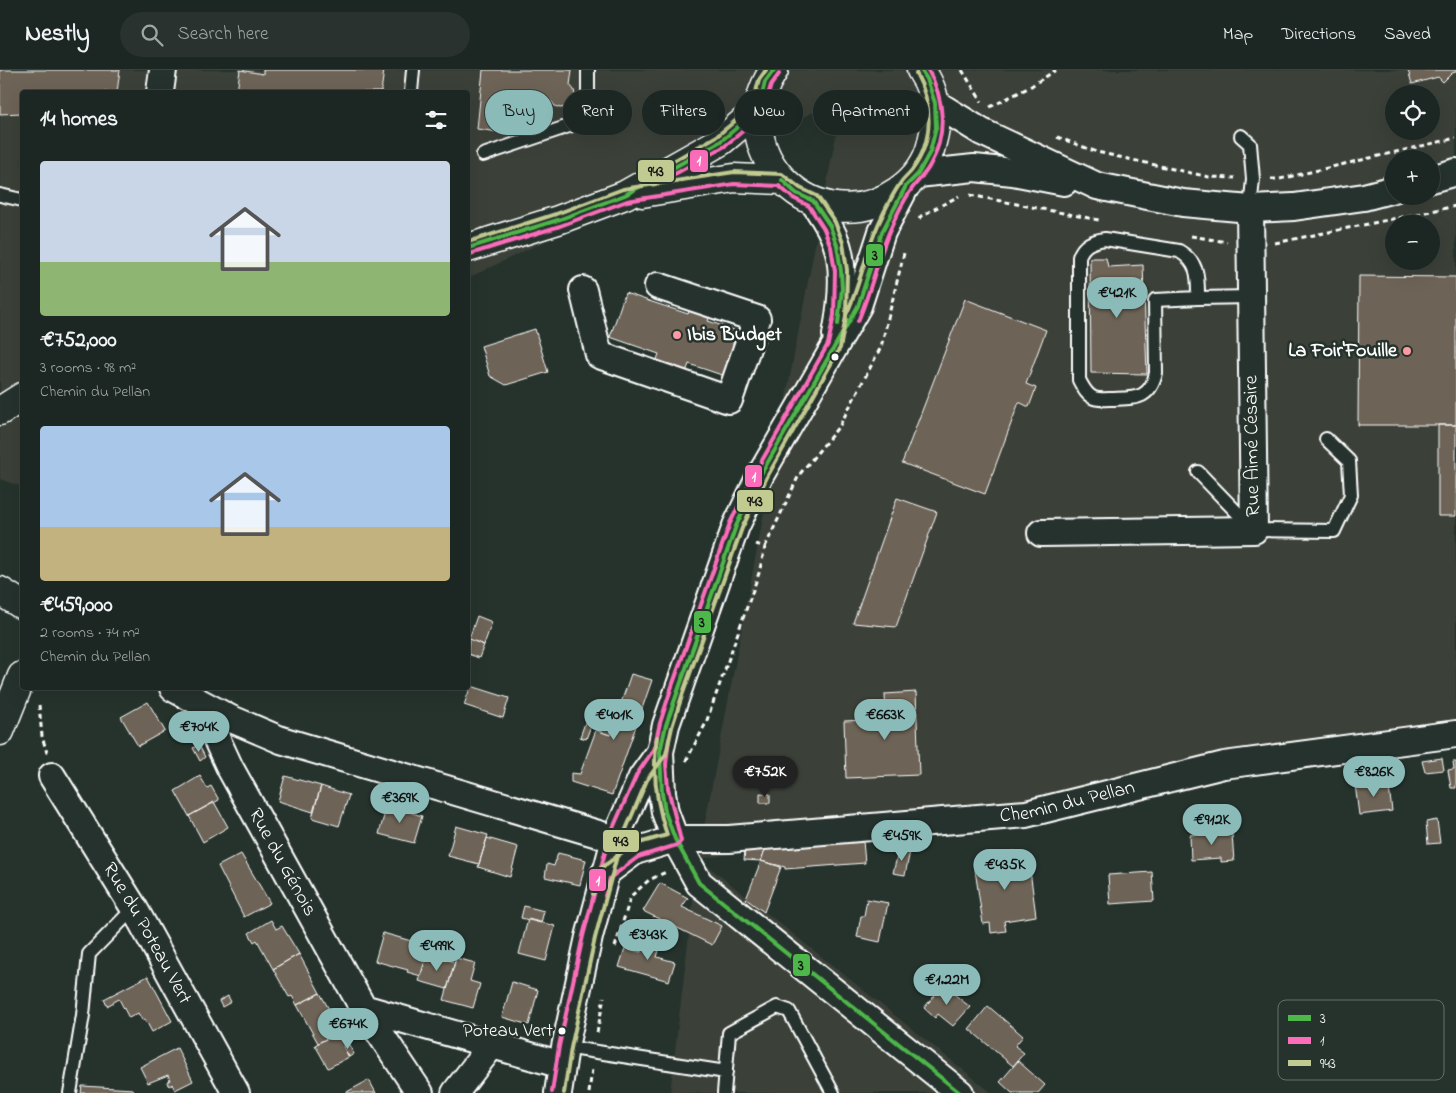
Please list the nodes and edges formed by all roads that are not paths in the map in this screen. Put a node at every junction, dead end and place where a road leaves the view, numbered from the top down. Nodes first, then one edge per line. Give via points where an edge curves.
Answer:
1 (163, 70) edge
2 (413, 70) edge
3 (588, 70) edge
4 (774, 70) edge
5 (921, 70) edge
6 (160, 90) edge
7 (411, 90) edge
8 (764, 90) edge
9 (935, 103) junction
10 (735, 129) edge
11 (760, 135) edge
12 (1241, 136) dead end
13 (483, 155) dead end
14 (1456, 172) edge
15 (1440, 176) edge
16 (782, 180) junction
17 (912, 180) junction
18 (1097, 186) junction
19 (1385, 191) edge
20 (0, 195) edge
21 (625, 195) junction
22 (20, 200) edge
23 (813, 201) junction
24 (1250, 209) junction
25 (470, 247) edge
26 (658, 286) dead end
27 (583, 290) dead end
28 (1251, 297) junction
29 (1198, 298) junction
30 (834, 346) junction
31 (1326, 439) dead end
32 (1198, 472) dead end
33 (1254, 530) junction
34 (1041, 533) dead end
35 (0, 591) edge
36 (20, 604) edge
37 (20, 681) edge
38 (177, 690) edge
39 (214, 710) junction
40 (0, 731) edge
41 (1456, 734) edge
42 (660, 752) junction
43 (52, 776) road end
44 (665, 812) junction
45 (615, 839) junction
46 (681, 850) junction
47 (604, 874) junction
48 (134, 908) junction
49 (363, 1008) junction
50 (491, 1046) junction
51 (563, 1056) junction
52 (726, 1072) junction
53 (70, 1093) edge
54 (236, 1093) edge
55 (420, 1093) edge
56 (455, 1093) edge
57 (558, 1093) edge
58 (724, 1093) edge
59 (833, 1093) edge
60 (960, 1093) edge

1 - 6 street
2 - 7 lane
3 - 13 lane via 588,108 572,125
4 - 8 main road
5 - 9 main road
9 - 17 main road via 936,128 930,152
9 - 18 street via 982,132
10 - 21 main road via 721,141
11 - 16 main road via 768,161
12 - 24 lane via 1250,144 1253,179
14 - 15 street
16 - 21 main road via 734,178
16 - 23 main road
17 - 18 street via 974,168
17 - 23 main road via 890,197 872,205 832,207
17 - 30 street via 882,232 858,306
18 - 24 street via 1183,203
19 - 24 street via 1306,206
20 - 22 lane
21 - 25 main road
23 - 30 street via 838,245 840,316
24 - 28 street, Rue Aimé Césaire
26 - 27 street via 756,319 729,400 599,355
28 - 29 lane
28 - 33 street, Rue Aimé Césaire
29 - 29 lane via 1198,274 1188,256 1179,251 1105,239 1091,241 1081,250 1078,262 1079,380 1084,390 1094,398 1106,399 1138,398 1147,391 1154,383 1156,373 1155,300
30 - 42 street via 761,474 733,536 677,691
31 - 33 lane via 1349,461 1351,494 1334,531
32 - 33 lane
33 - 34 street, Rue Aimé Césaire
35 - 36 main road
37 - 40 main road
38 - 39 street
39 - 45 street via 281,740
39 - 49 street, Rue du Génois via 217,740 230,768
41 - 46 street, Chemin du Pellan via 1224,765 1026,814 729,839
42 - 44 street
42 - 45 street via 642,777
43 - 48 street, Rue du Poteau Vert
44 - 45 street via 643,820
44 - 46 street
45 - 47 street
46 - 47 street, Chemin du Pellan via 635,851
46 - 60 street via 699,883
47 - 51 street
48 - 53 lane via 89,954
48 - 54 street, Rue du Poteau Vert
49 - 50 street
49 - 55 street, Rue du Génois
50 - 51 street
50 - 56 street
51 - 52 lane via 594,1051
51 - 57 street
52 - 58 lane
52 - 59 lane via 729,1033 777,1007 789,1011

